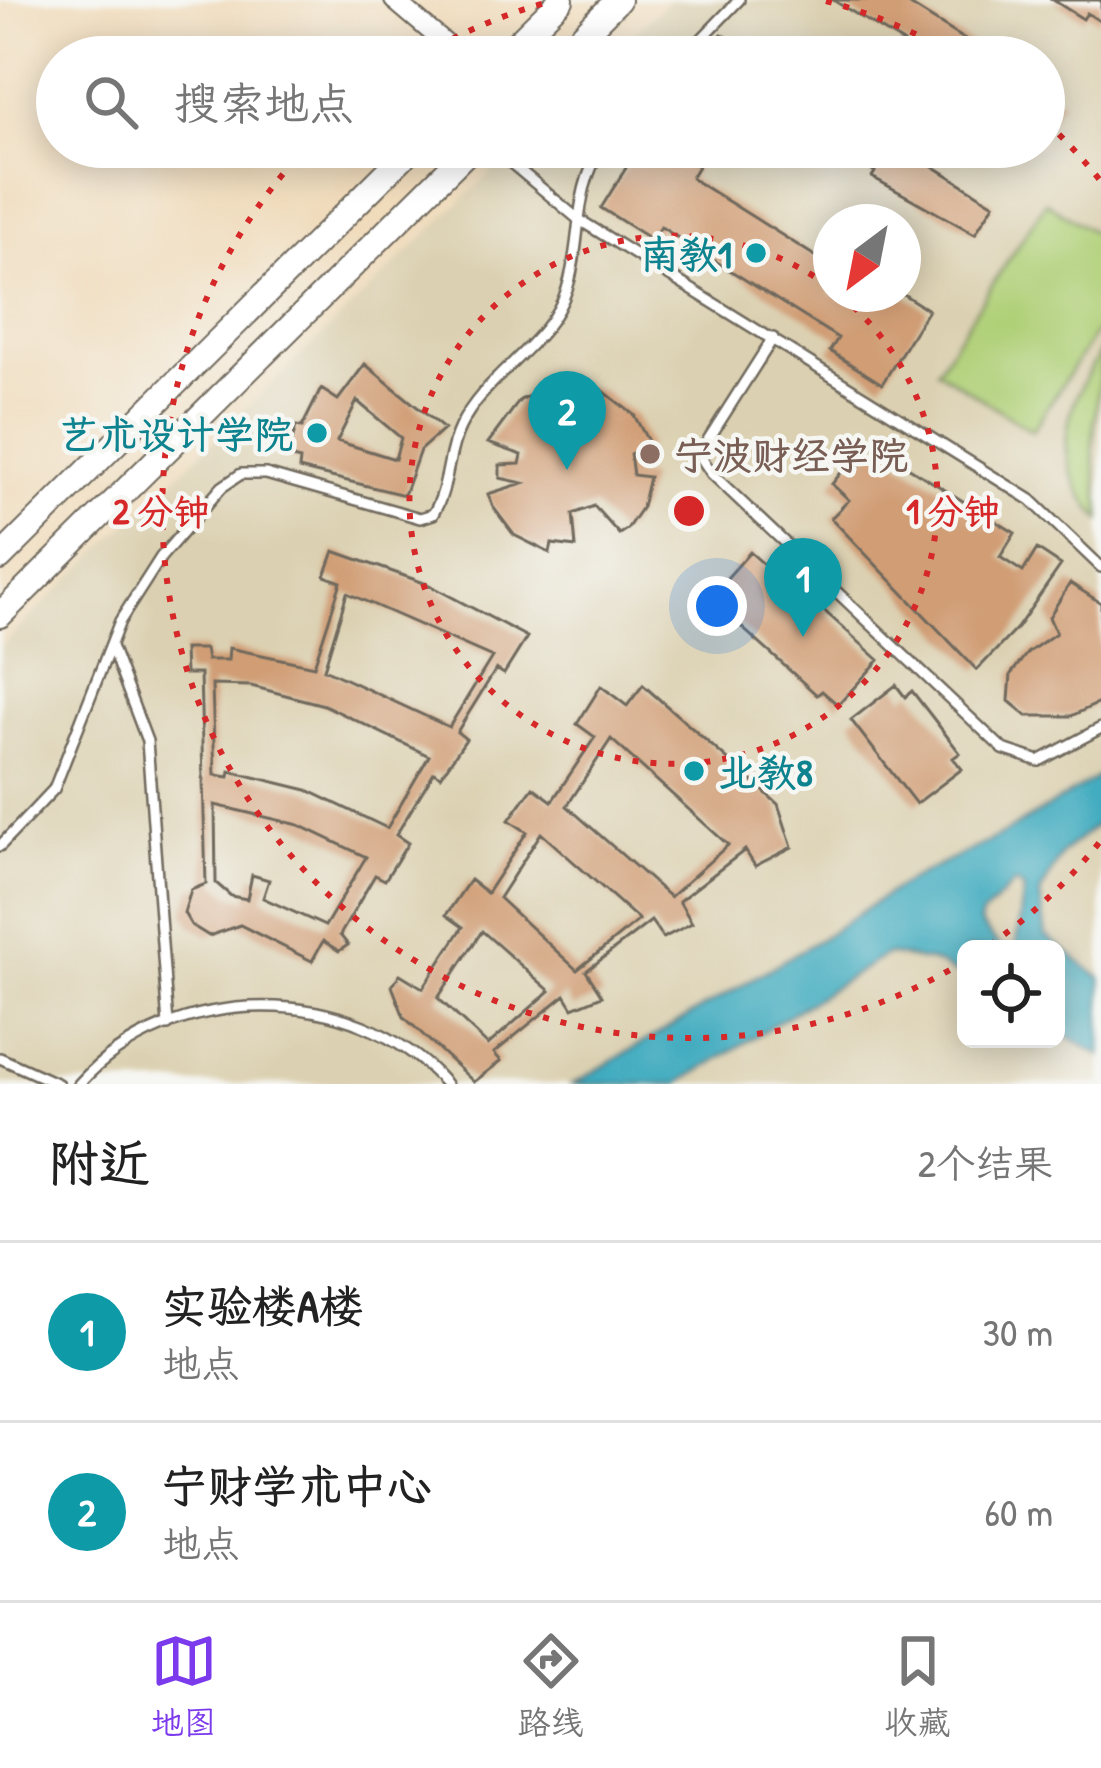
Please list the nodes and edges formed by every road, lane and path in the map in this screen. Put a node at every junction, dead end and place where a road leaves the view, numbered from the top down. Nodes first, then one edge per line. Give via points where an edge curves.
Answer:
1 (394, 0) edge
2 (561, 0) edge
3 (618, 0) edge
4 (739, 0) edge
5 (436, 36) edge
6 (524, 36) edge
7 (582, 36) edge
8 (704, 36) edge
9 (392, 168) edge
10 (451, 168) edge
11 (517, 168) edge
12 (592, 168) edge
13 (578, 219) junction
14 (773, 338) junction
15 (0, 558) edge
16 (1101, 567) edge
17 (0, 615) edge
18 (111, 646) junction
19 (1101, 728) edge
20 (0, 846) edge
21 (169, 1025) junction
22 (0, 1058) edge
23 (58, 1084) edge
24 (80, 1084) edge
25 (446, 1084) edge

1 - 5 street
2 - 6 main road
3 - 7 main road
4 - 8 lane
9 - 15 main road
10 - 17 main road
11 - 13 lane
12 - 13 lane
13 - 14 lane
13 - 18 lane via 568,287 552,323 459,428 433,514 420,518 241,473 161,557
14 - 16 lane via 1031,500
14 - 19 lane via 707,440 702,459 712,474 1003,749 1040,761
18 - 20 lane via 54,789
18 - 21 lane via 147,741
21 - 24 lane via 144,1034
21 - 25 lane via 263,1005 325,1013 382,1035
22 - 23 lane

